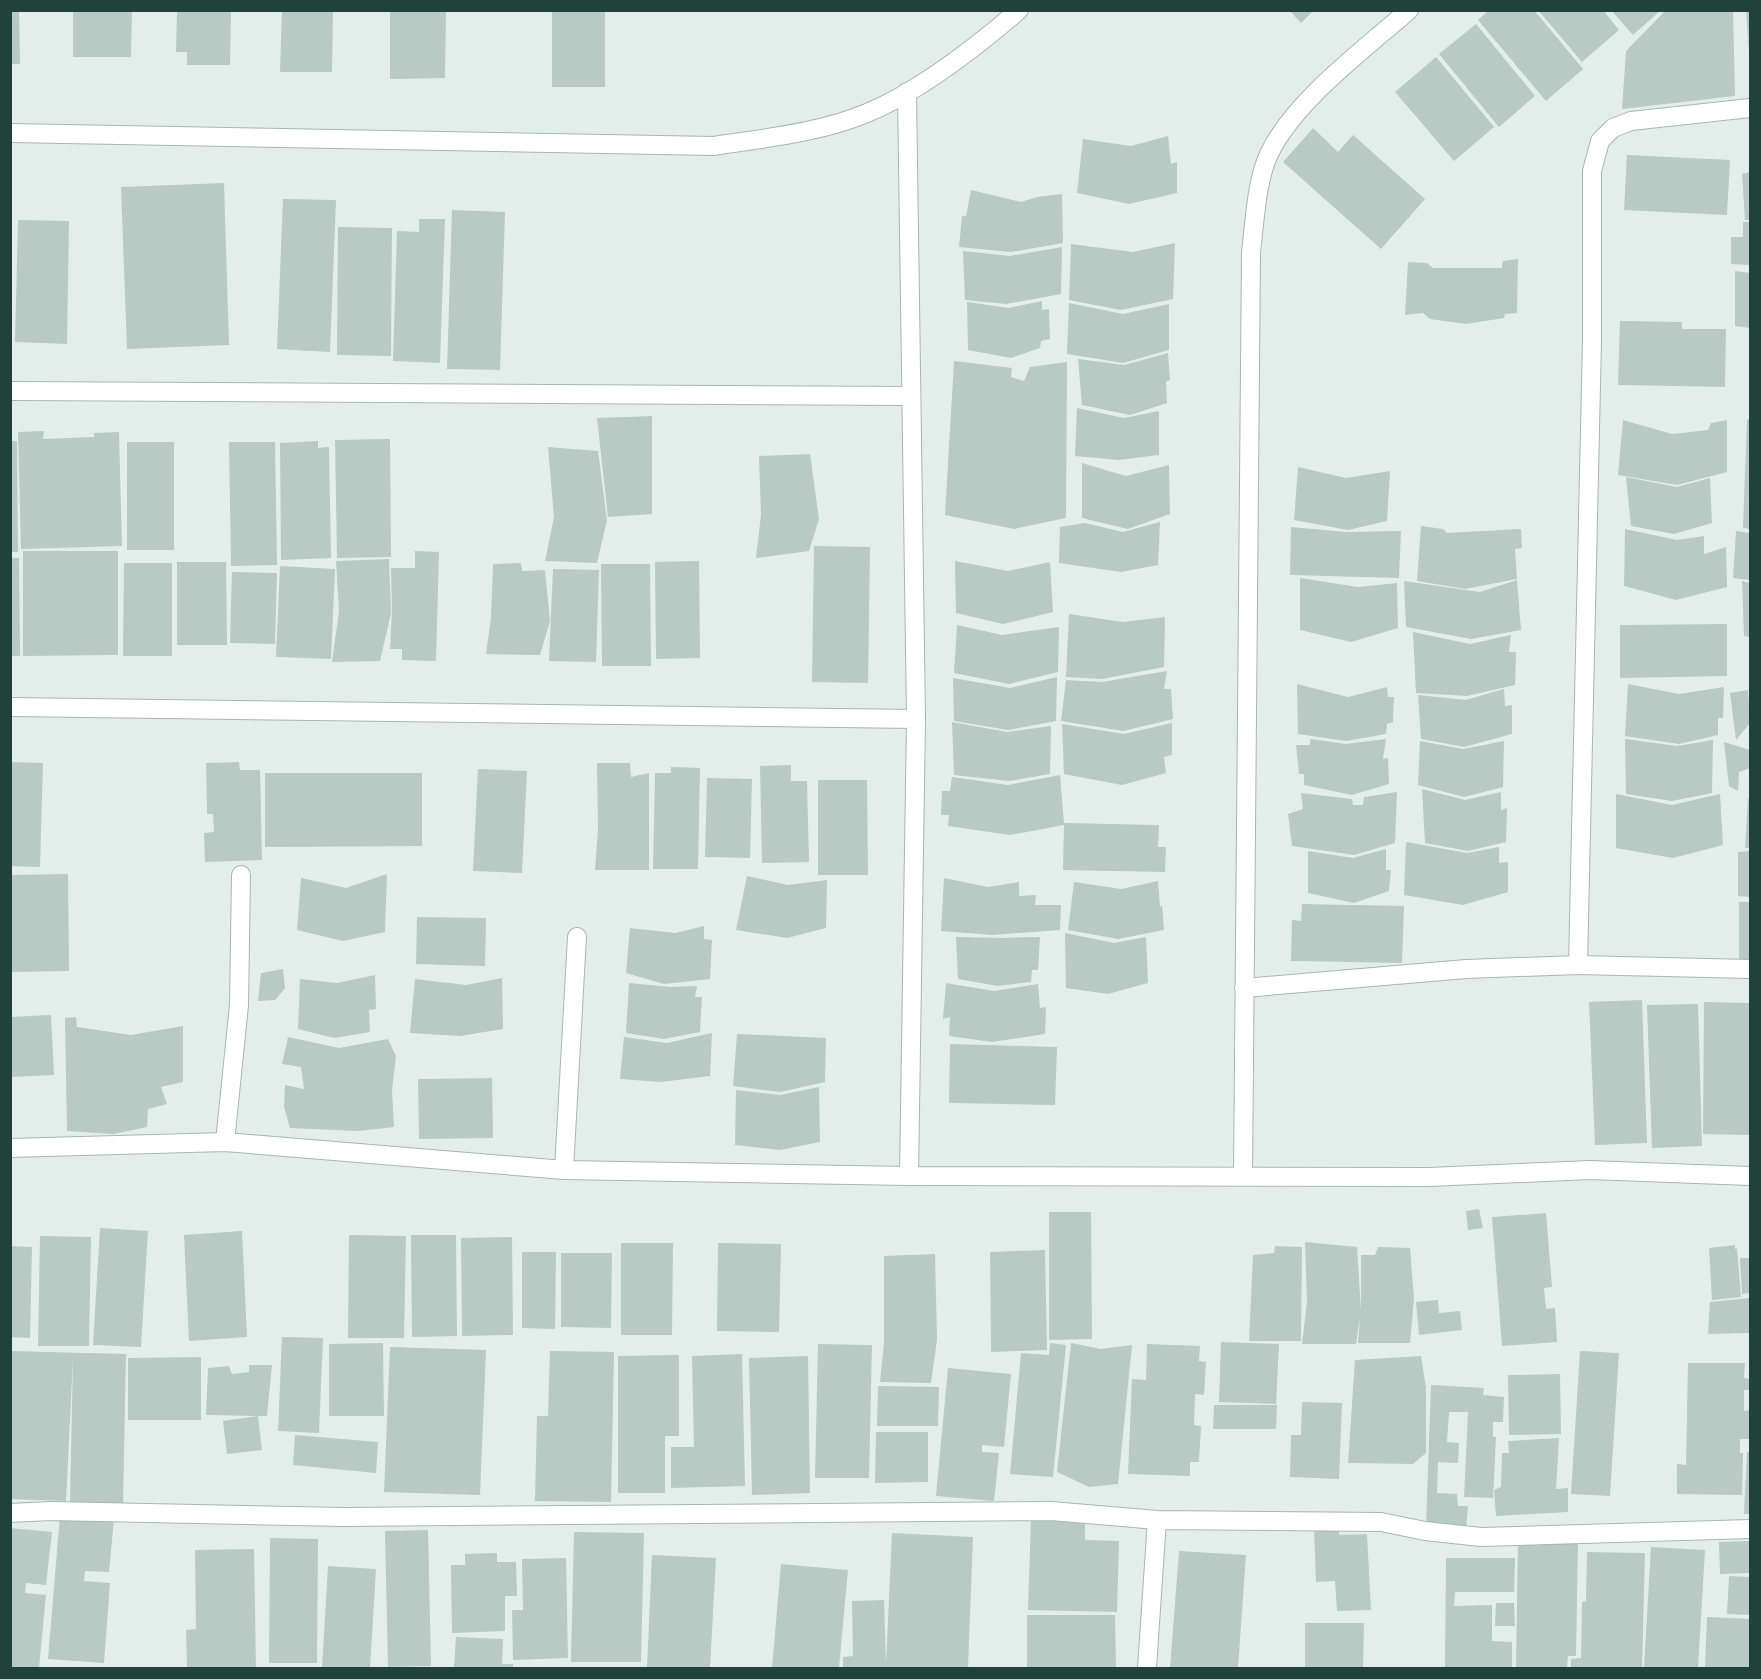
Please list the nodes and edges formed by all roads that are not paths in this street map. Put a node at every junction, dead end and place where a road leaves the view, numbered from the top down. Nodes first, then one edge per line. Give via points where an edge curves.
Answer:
1 (1019, 10) edge
2 (1409, 10) edge
3 (907, 92) junction
4 (1750, 108) edge
5 (10, 133) edge
6 (10, 391) edge
7 (912, 396) junction
8 (10, 707) edge
9 (916, 719) junction
10 (241, 875) dead end
11 (577, 937) dead end
12 (1578, 965) junction
13 (1750, 969) edge
14 (1244, 988) junction
15 (225, 1142) junction
16 (10, 1148) edge
17 (564, 1170) junction
18 (909, 1176) junction
19 (1243, 1176) junction
20 (1750, 1176) edge
21 (10, 1513) edge
22 (1157, 1520) junction
23 (1750, 1529) edge
24 (1147, 1668) edge

1 - 3 street via 985,39
2 - 14 street via 1318,91 1286,126 1269,155 1258,193 1251,252
3 - 5 street via 866,113 811,130 714,146
3 - 7 street
4 - 12 street via 1631,121 1613,128 1600,141 1592,171 1592,351
6 - 7 street
7 - 9 street
8 - 9 street
9 - 18 street
10 - 15 street via 239,1005
11 - 17 street
12 - 13 street
12 - 14 street via 1466,969
14 - 19 street
15 - 16 street
15 - 17 street
17 - 18 street
18 - 19 street
19 - 20 street via 1428,1177 1590,1170
21 - 22 street via 344,1517 1051,1511
22 - 23 street via 1381,1522 1425,1532 1481,1537
22 - 24 street

